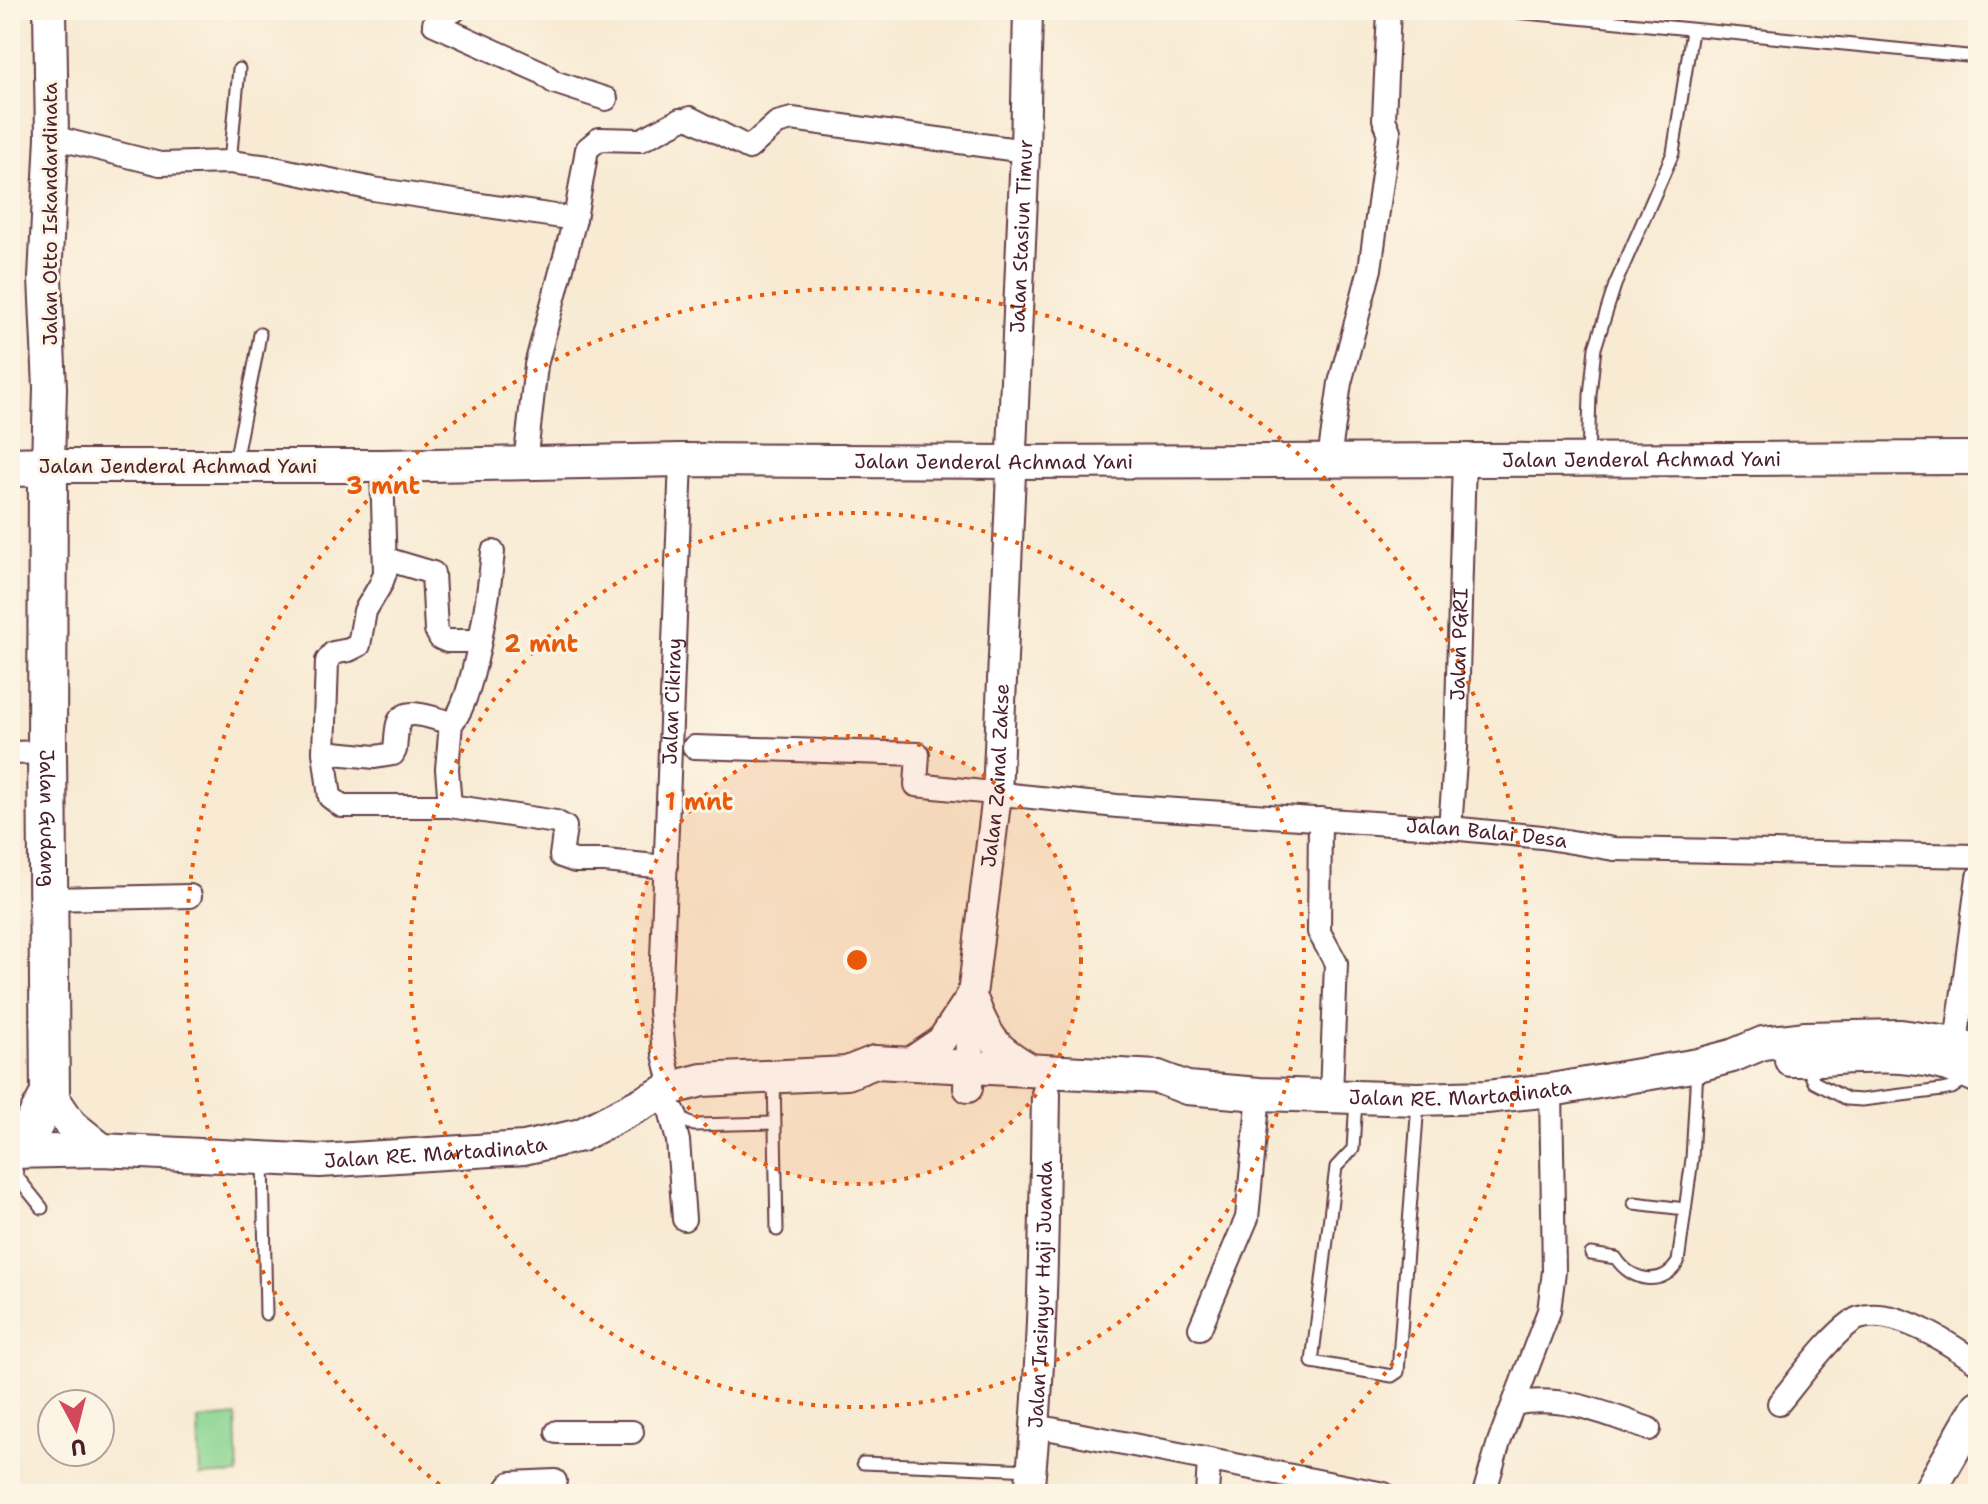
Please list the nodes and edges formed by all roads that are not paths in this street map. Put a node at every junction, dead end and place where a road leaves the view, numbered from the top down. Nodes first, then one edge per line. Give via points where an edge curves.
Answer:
1 (50, 10) edge
2 (455, 10) edge
3 (1028, 10) edge
4 (1389, 10) edge
5 (1494, 10) edge
6 (1692, 31) junction
7 (1978, 57) edge
8 (239, 69) dead end
9 (606, 99) dead end
10 (52, 137) junction
11 (1025, 151) junction
12 (230, 162) junction
13 (575, 219) junction
14 (260, 334) dead end
15 (1978, 458) edge
16 (1329, 459) junction
17 (1464, 459) junction
18 (1588, 459) junction
19 (681, 460) junction
20 (1011, 462) junction
21 (235, 464) junction
22 (525, 464) junction
23 (48, 466) junction
24 (382, 466) junction
25 (10, 467) edge
26 (493, 552) dead end
27 (386, 559) junction
28 (480, 641) junction
29 (451, 723) junction
30 (694, 747) dead end
31 (324, 752) junction
32 (28, 753) edge
33 (997, 795) junction
34 (450, 806) junction
35 (1320, 819) junction
36 (1450, 828) junction
37 (1978, 856) edge
38 (666, 867) junction
39 (1978, 877) edge
40 (190, 896) dead end
41 (48, 899) junction
42 (972, 995) junction
43 (1732, 1056) junction
44 (1804, 1060) junction
45 (1971, 1062) edge
46 (907, 1064) junction
47 (1698, 1065) junction
48 (847, 1073) junction
49 (774, 1077) junction
50 (969, 1078) junction
51 (1042, 1083) junction
52 (668, 1089) junction
53 (1551, 1090) junction
54 (50, 1094) junction
55 (1259, 1094) junction
56 (1344, 1095) junction
57 (1418, 1099) junction
58 (774, 1123) junction
59 (102, 1150) junction
60 (11, 1152) edge
61 (263, 1159) junction
62 (1634, 1203) dead end
63 (42, 1208) dead end
64 (1685, 1209) junction
65 (684, 1219) dead end
66 (777, 1230) dead end
67 (1591, 1254) dead end
68 (266, 1314) dead end
69 (1200, 1328) dead end
70 (1978, 1363) edge
71 (1779, 1403) dead end
72 (1514, 1404) junction
73 (1978, 1407) edge
74 (1036, 1426) junction
75 (1649, 1429) dead end
76 (557, 1432) dead end
77 (632, 1432) dead end
78 (1209, 1461) junction
79 (863, 1463) dead end
80 (555, 1481) dead end
81 (1030, 1482) edge
82 (503, 1494) edge
83 (1207, 1494) edge
84 (1384, 1494) edge
85 (1484, 1494) edge
86 (1928, 1494) edge

1 - 10 main road, Jalan Otto Iskandardinata
2 - 9 street via 434,24 554,82
3 - 11 street, Jalan Stasiun Timur
4 - 16 street via 1384,119 1389,131 1370,269 1340,383
5 - 6 lane
6 - 7 lane
6 - 18 lane via 1673,153 1615,285 1595,348
8 - 12 lane
10 - 12 street via 160,164
10 - 23 main road, Jalan Otto Iskandardinata via 45,278
11 - 13 street via 792,119 777,123 749,148 685,119 641,140 591,144
11 - 20 street, Jalan Stasiun Timur
12 - 13 street
13 - 22 street via 536,365
14 - 21 lane
15 - 18 main road, Jalan Jenderal Achmad Yani
16 - 17 main road, Jalan Jenderal Achmad Yani
16 - 20 main road, Jalan Jenderal Achmad Yani
17 - 18 main road, Jalan Jenderal Achmad Yani
17 - 36 street, Jalan PGRI
19 - 20 main road, Jalan Jenderal Achmad Yani
19 - 22 main road, Jalan Jenderal Achmad Yani
19 - 38 street, Jalan Cikiray
20 - 33 street, Jalan Zainal Zakse
21 - 23 main road, Jalan Jenderal Achmad Yani
21 - 24 main road, Jalan Jenderal Achmad Yani
22 - 24 main road, Jalan Jenderal Achmad Yani
23 - 25 highway, Jalan Jenderal Achmad Yani
23 - 32 highway, Jalan Gudang
24 - 27 street
26 - 28 street
27 - 28 street via 433,573 440,638
27 - 31 street via 383,579 365,611 359,645 333,653 327,661
28 - 29 street via 461,714
29 - 31 street via 404,715 398,721 393,754 382,758
29 - 34 street
30 - 33 street, Jalan Balai Desa via 918,754 916,785
31 - 34 street via 327,790 342,806
32 - 41 highway, Jalan Gudang
33 - 35 street, Jalan Balai Desa
33 - 42 street, Jalan Zainal Zakse
34 - 38 street via 562,824 561,856 575,861
35 - 36 street, Jalan Balai Desa
35 - 56 street via 1319,932 1336,963
36 - 37 street, Jalan Balai Desa via 1614,849
38 - 52 street, Jalan Cikiray via 660,1011
39 - 45 street
40 - 41 street
41 - 54 highway, Jalan Gudang
42 - 46 street via 941,1041
42 - 50 street, Jalan Zainal Zakse
42 - 51 street via 996,1045
43 - 44 main road, Jalan RE. Martadinata
43 - 45 main road, Jalan RE. Martadinata via 1763,1043 1901,1036
43 - 47 main road, Jalan RE. Martadinata
44 - 45 main road, Jalan RE. Martadinata via 1899,1055
44 - 45 lane via 1814,1082 1847,1099 1862,1100 1952,1088
46 - 48 main road, Jalan RE. Martadinata via 875,1062
46 - 50 main road, Jalan RE. Martadinata
47 - 53 main road, Jalan RE. Martadinata
47 - 64 lane
48 - 49 main road, Jalan RE. Martadinata
48 - 50 main road, Jalan RE. Martadinata via 881,1084
49 - 52 main road, Jalan RE. Martadinata via 702,1080
49 - 58 lane
50 - 51 main road, Jalan RE. Martadinata
51 - 55 main road, Jalan RE. Martadinata via 1151,1094 1187,1088
51 - 74 street, Jalan Insinyur Haji Juanda via 1043,1297
52 - 58 lane via 688,1123
52 - 61 main road, Jalan RE. Martadinata via 581,1135 524,1148 360,1160
52 - 65 street, Jalan Cikiray via 680,1153
53 - 57 main road, Jalan RE. Martadinata
53 - 72 street via 1554,1257 1549,1311
54 - 59 main road via 71,1125
54 - 60 highway via 28,1135
55 - 56 main road, Jalan RE. Martadinata
55 - 69 street via 1247,1218
56 - 57 main road, Jalan RE. Martadinata
56 - 57 lane via 1353,1149 1336,1167 1312,1362 1392,1376 1398,1372
58 - 66 lane
59 - 60 main road, Jalan RE. Martadinata
59 - 61 main road, Jalan RE. Martadinata
60 - 63 lane via 18,1178
61 - 68 lane
62 - 64 lane
64 - 67 lane via 1678,1262 1665,1275 1637,1278 1616,1258
70 - 71 street via 1917,1328 1875,1315 1842,1329
72 - 75 street via 1537,1399 1591,1408
72 - 85 street
73 - 86 main road
74 - 78 street
74 - 81 street, Jalan Insinyur Haji Juanda
76 - 77 street
78 - 83 street
78 - 84 street
79 - 81 lane
80 - 82 street via 517,1482 506,1486

